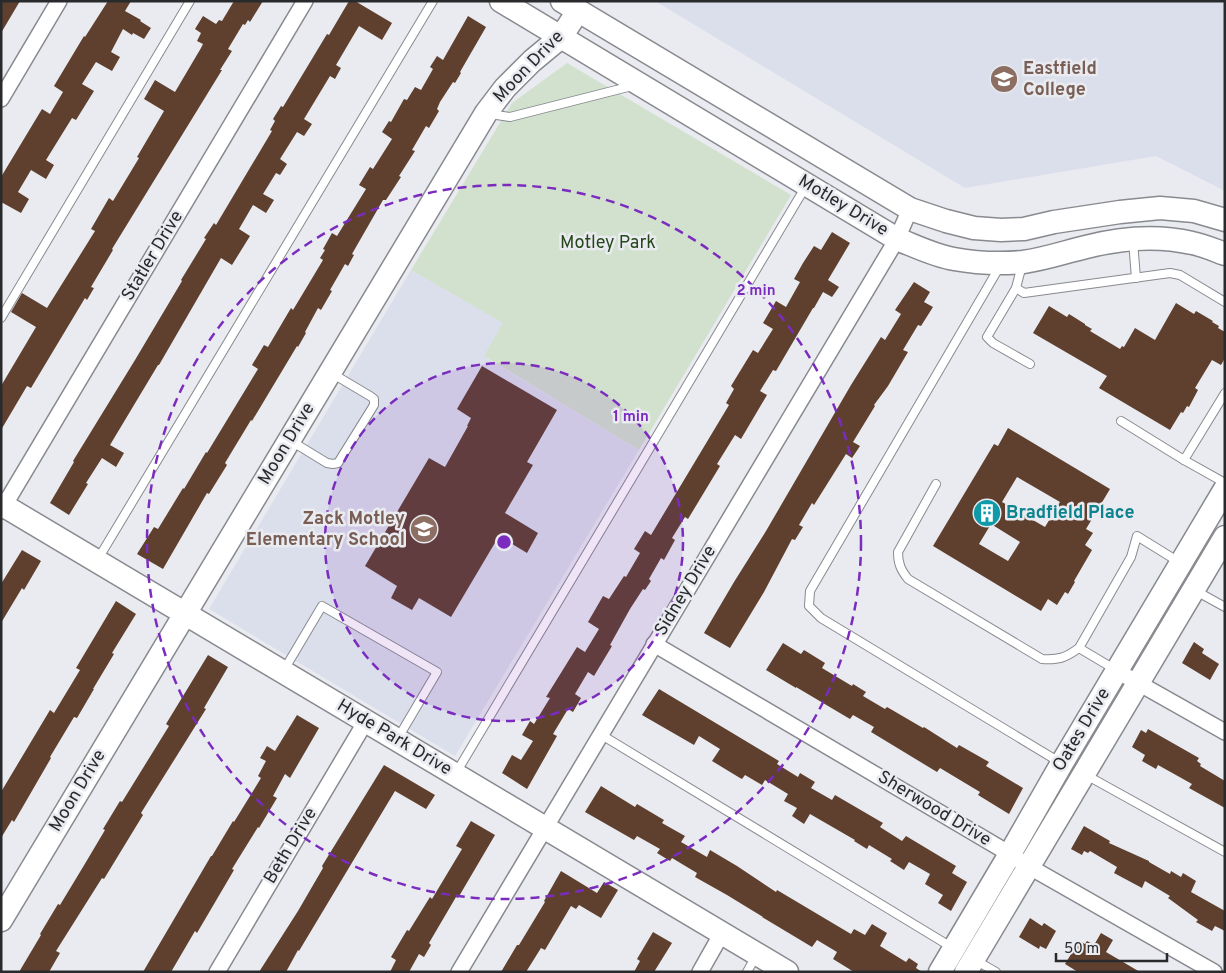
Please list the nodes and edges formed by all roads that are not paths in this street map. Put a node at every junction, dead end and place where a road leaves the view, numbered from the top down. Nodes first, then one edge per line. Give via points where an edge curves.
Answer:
1 (59, 1) edge
2 (190, 1) edge
3 (305, 1) edge
4 (433, 1) edge
5 (502, 1) edge
6 (570, 6) edge
7 (561, 37) junction
8 (640, 84) junction
9 (1, 99) edge
10 (486, 113) junction
11 (807, 184) junction
12 (910, 209) junction
13 (1225, 220) edge
14 (1024, 229) junction
15 (897, 239) junction
16 (1132, 239) junction
17 (1225, 254) edge
18 (1012, 262) junction
19 (1136, 278) junction
20 (1016, 288) junction
21 (1225, 302) edge
22 (1, 318) edge
23 (1030, 364) dead end
24 (330, 372) junction
25 (1225, 392) edge
26 (1121, 421) dead end
27 (290, 440) junction
28 (1184, 460) junction
29 (1225, 483) edge
30 (936, 484) dead end
31 (1225, 489) edge
32 (2, 506) edge
33 (1225, 537) edge
34 (97, 561) junction
35 (1181, 563) junction
36 (1193, 590) junction
37 (1225, 607) edge
38 (185, 613) junction
39 (654, 644) junction
40 (1079, 648) junction
41 (1117, 671) junction
42 (282, 672) junction
43 (1138, 683) junction
44 (366, 721) junction
45 (1225, 732) edge
46 (600, 734) junction
47 (397, 740) junction
48 (1062, 763) junction
49 (1084, 774) junction
50 (455, 775) junction
51 (544, 828) junction
52 (1225, 852) edge
53 (1019, 860) junction
54 (1, 920) edge
55 (722, 933) junction
56 (954, 948) junction
57 (752, 963) edge
58 (969, 965) edge
59 (217, 972) edge
60 (459, 972) edge
61 (700, 972) edge
62 (787, 972) edge
63 (940, 972) edge
64 (996, 972) edge
65 (1214, 972) edge

1 - 9 street
2 - 22 lane
3 - 32 street, Statler Drive
4 - 34 lane
5 - 7 main road, Motley Drive
6 - 7 main road, Moon Drive
6 - 12 main road, Motley Drive
7 - 8 main road, Motley Drive
7 - 10 main road, Moon Drive via 505,88
8 - 10 lane via 510,117
8 - 11 main road, Motley Drive
10 - 24 main road, Moon Drive
11 - 15 main road, Motley Drive
11 - 50 lane
12 - 14 main road, Motley Drive via 974,228
12 - 15 street, Sidney Drive
13 - 14 main road, Motley Drive via 1194,211 1160,208
14 - 18 main road
15 - 18 main road, Motley Drive via 953,259
15 - 39 street, Sidney Drive
16 - 17 main road, Motley Drive via 1193,243
16 - 18 main road, Motley Drive
16 - 19 lane
18 - 20 lane
18 - 48 lane via 810,591 810,606 821,618
19 - 20 lane via 1024,293
19 - 21 lane via 1170,273 1180,275
20 - 23 lane via 987,337
24 - 27 main road, Moon Drive
24 - 27 lane via 374,399 374,405 338,464 327,463
25 - 28 lane
26 - 28 lane
27 - 38 main road, Moon Drive
28 - 29 lane
30 - 40 lane via 898,552 898,562 908,579 1042,659 1067,657
31 - 35 main road, Oates Drive
32 - 34 main road, Hyde Park Drive
33 - 36 main road, Oates Drive
34 - 38 main road, Hyde Park Drive
35 - 40 lane via 1137,536 1131,557
35 - 41 main road, Oates Drive
36 - 37 lane
36 - 43 main road, Oates Drive
38 - 42 main road, Hyde Park Drive
38 - 54 main road, Moon Drive
39 - 46 street, Sidney Drive
39 - 53 street, Sherwood Drive
40 - 41 lane
41 - 43 street
41 - 48 main road, Oates Drive
42 - 44 main road, Hyde Park Drive
42 - 47 lane via 322,606 437,672
43 - 45 street
43 - 49 main road, Oates Drive
44 - 47 main road, Hyde Park Drive
44 - 59 street, Beth Drive
46 - 51 street, Sidney Drive
46 - 56 lane
47 - 50 main road, Hyde Park Drive
48 - 53 main road, Oates Drive
49 - 52 lane
49 - 53 main road, Oates Drive
50 - 51 main road, Hyde Park Drive
51 - 55 main road, Hyde Park Drive
51 - 60 street, Sidney Drive
53 - 56 main road, Oates Drive
53 - 58 main road, Oates Drive
53 - 65 street, Sherwood Drive
55 - 57 main road, Hyde Park Drive
55 - 61 street
56 - 63 main road, Oates Drive
57 - 62 main road, Hyde Park Drive
58 - 64 lane

